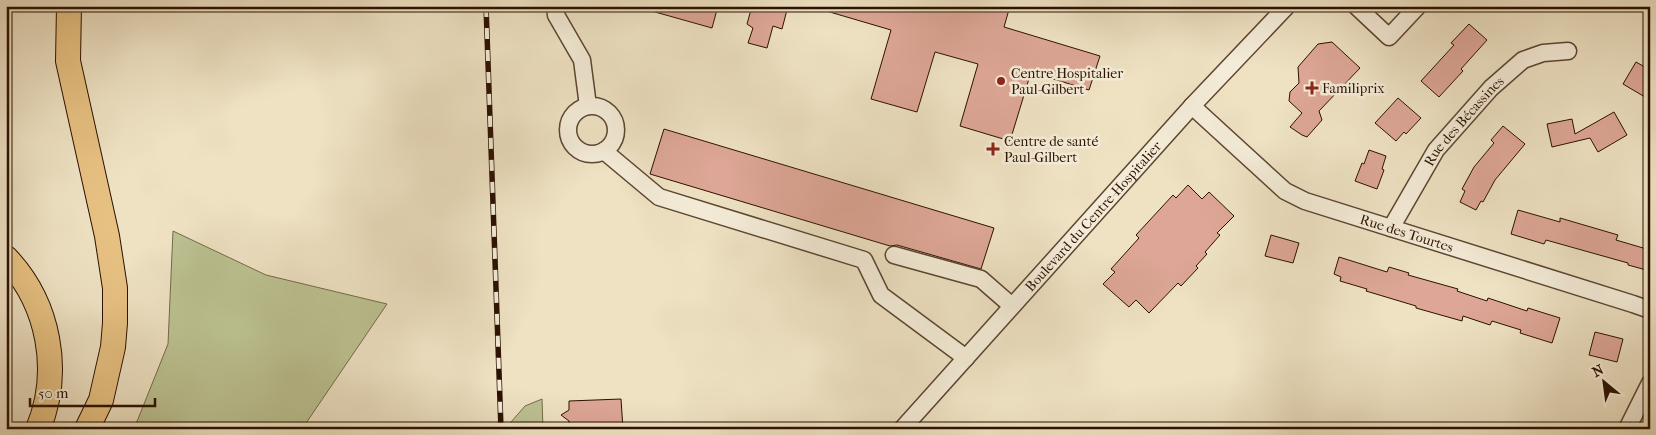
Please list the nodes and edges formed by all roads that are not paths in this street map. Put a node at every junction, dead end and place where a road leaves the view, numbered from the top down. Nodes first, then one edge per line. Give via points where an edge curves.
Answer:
1 (69, 6) edge
2 (555, 6) edge
3 (1287, 6) edge
4 (1356, 6) edge
5 (1418, 6) edge
6 (1568, 51) dead end
7 (588, 106) junction
8 (1192, 106) junction
9 (604, 151) junction
10 (1391, 228) junction
11 (894, 255) dead end
12 (6, 258) edge
13 (1012, 306) junction
14 (1650, 310) edge
15 (966, 358) junction
16 (1650, 383) edge
17 (38, 429) edge
18 (87, 429) edge
19 (902, 429) edge
20 (1627, 429) edge

1 - 18 highway via 68,61 107,236 116,322 101,400
2 - 7 street via 556,15 582,60
3 - 8 street, Boulevard du Centre-Hospitalier
4 - 5 street via 1388,37
6 - 10 street, Rue des Bécassines via 1543,53 1523,60 1491,88 1436,150
7 - 9 street via 600,106 615,121 616,136
7 - 9 street via 573,116 568,130 570,137 573,144 585,153
8 - 10 street, Rue des Tourtes via 1285,191 1305,201
8 - 13 street, Boulevard du Centre-Hospitalier
9 - 15 street via 659,198 864,260 882,295
10 - 14 street, Rue des Tourtes
11 - 13 street via 981,279
12 - 17 highway via 32,291 43,317 50,352 49,389
13 - 15 street, Boulevard du Centre-Hospitalier
15 - 19 street, Boulevard du Centre-Hospitalier
16 - 20 street

